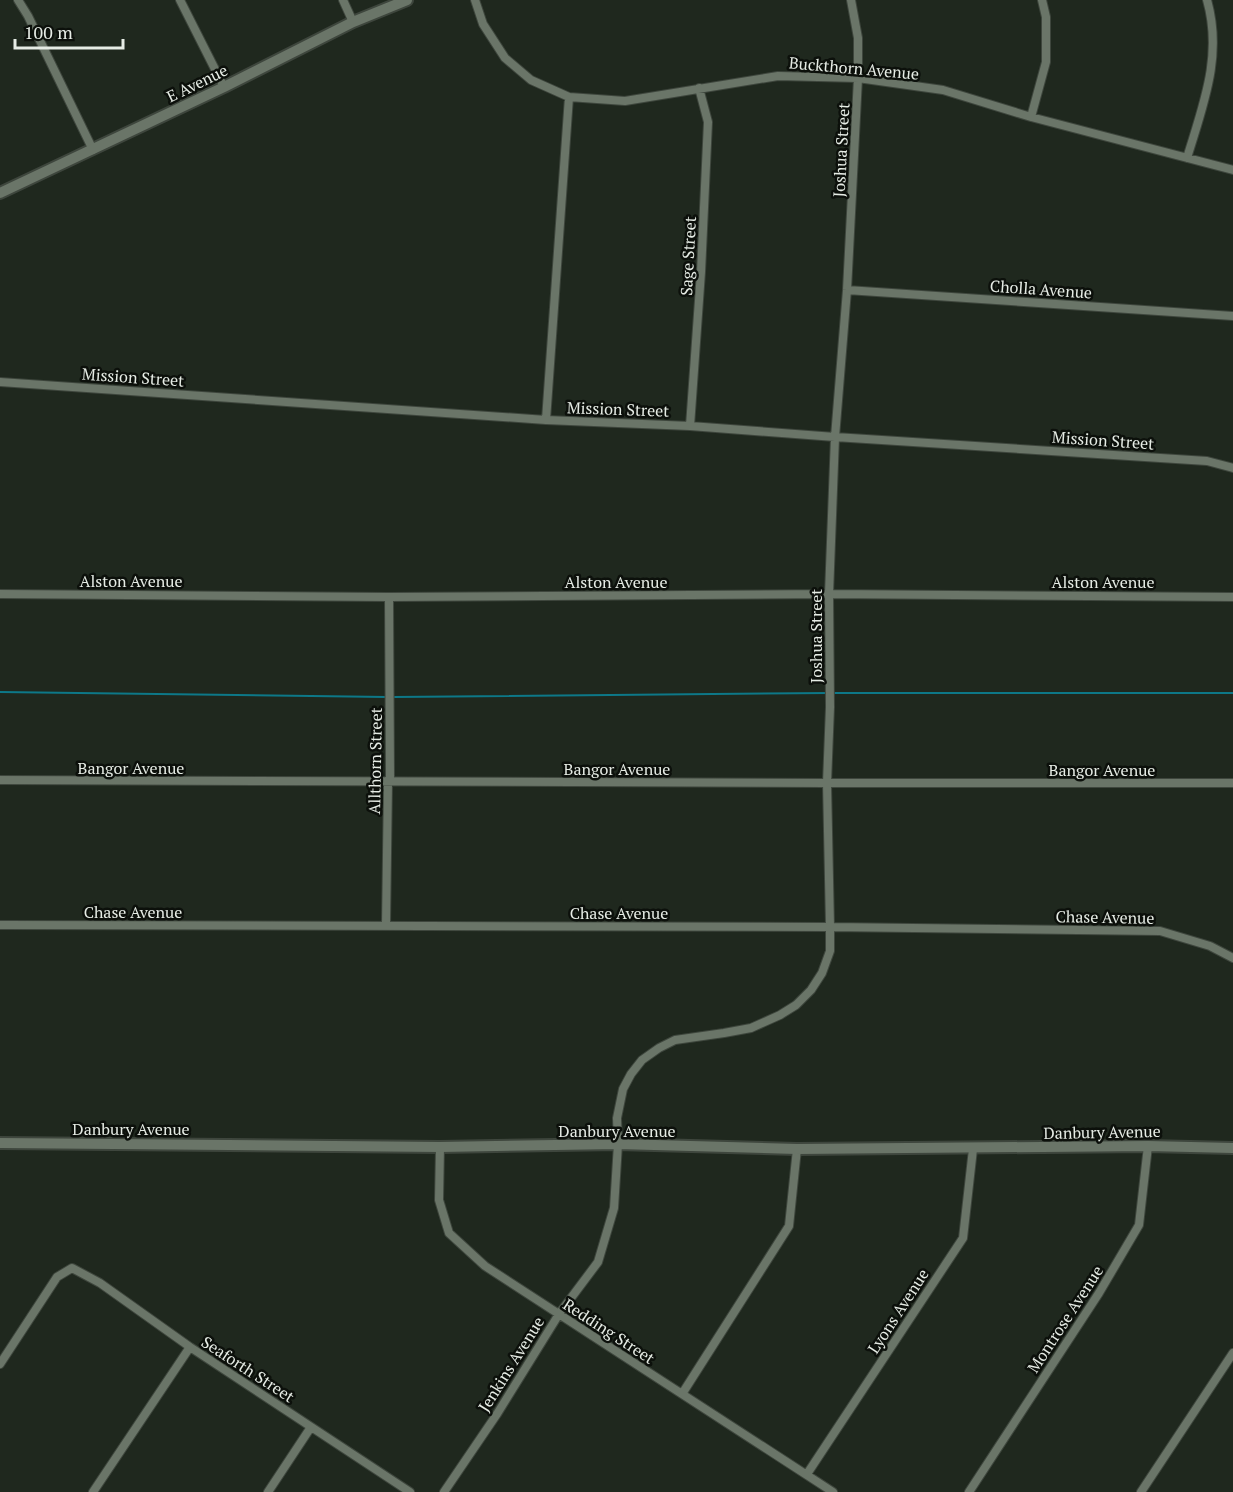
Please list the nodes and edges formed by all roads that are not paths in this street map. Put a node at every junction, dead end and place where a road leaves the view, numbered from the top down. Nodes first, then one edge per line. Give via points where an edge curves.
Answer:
1 (18, 0) edge
2 (180, 0) edge
3 (342, 0) edge
4 (407, 0) edge
5 (475, 0) edge
6 (851, 0) edge
7 (1042, 0) edge
8 (1207, 0) edge
9 (353, 22) junction
10 (858, 78) junction
11 (224, 87) junction
12 (699, 88) junction
13 (569, 97) junction
14 (1031, 117) junction
15 (93, 150) junction
16 (1187, 158) junction
17 (1233, 170) edge
18 (0, 193) edge
19 (847, 290) junction
20 (1233, 316) edge
21 (0, 382) edge
22 (546, 420) junction
23 (690, 426) junction
24 (835, 437) junction
25 (1233, 468) edge
26 (0, 594) edge
27 (829, 594) junction
28 (389, 597) junction
29 (1233, 597) edge
30 (0, 780) edge
31 (388, 782) junction
32 (827, 783) junction
33 (1233, 783) edge
34 (0, 926) edge
35 (386, 926) junction
36 (830, 927) junction
37 (1233, 958) edge
38 (0, 1143) edge
39 (618, 1144) junction
40 (1148, 1146) junction
41 (440, 1147) junction
42 (1233, 1148) edge
43 (797, 1149) junction
44 (973, 1149) junction
45 (559, 1314) junction
46 (190, 1347) junction
47 (1233, 1353) edge
48 (0, 1364) edge
49 (682, 1394) junction
50 (311, 1427) junction
51 (807, 1474) junction
52 (93, 1492) edge
53 (268, 1492) edge
54 (410, 1492) edge
55 (444, 1492) edge
56 (833, 1492) edge
57 (969, 1492) edge
58 (1141, 1492) edge

1 - 15 street
2 - 11 street
3 - 9 street
4 - 9 street, E Avenue
5 - 13 street, Buckthorn Avenue via 483,24 505,58 531,80
6 - 10 street, Joshua Street via 858,38
7 - 14 street via 1046,62
8 - 16 street via 1214,47 1209,88
9 - 11 street, E Avenue
10 - 12 street, Buckthorn Avenue via 778,76
10 - 14 street, Buckthorn Avenue via 943,90
10 - 19 street, Joshua Street
11 - 15 street, E Avenue
12 - 13 street, Buckthorn Avenue via 625,101
12 - 23 street, Sage Street via 708,122
13 - 22 street
14 - 16 street, Buckthorn Avenue
15 - 18 street, E Avenue
16 - 17 street, Buckthorn Avenue
19 - 20 street, Cholla Avenue
19 - 24 street, Joshua Street
21 - 22 street, Mission Street
22 - 23 street, Mission Street
23 - 24 street, Mission Street
24 - 25 street, Mission Street via 1207,460
24 - 27 street, Joshua Street
26 - 28 street, Alston Avenue
27 - 28 street, Alston Avenue
27 - 29 street, Alston Avenue
27 - 32 street, Joshua Street
28 - 31 street, Allthorn Street
30 - 31 street, Bangor Avenue
31 - 32 street, Bangor Avenue
31 - 35 street, Allthorn Street
32 - 33 street, Bangor Avenue
32 - 36 street, Joshua Street
34 - 35 street, Chase Avenue
35 - 36 street, Chase Avenue
36 - 37 street, Chase Avenue via 1160,931 1210,946
36 - 39 street, Joshua Street via 830,951 822,973 796,1005 751,1028 675,1040 642,1060 623,1089 617,1118
38 - 41 street, Danbury Avenue
39 - 41 street, Danbury Avenue
39 - 43 street, Danbury Avenue
39 - 45 street, Jenkins Avenue via 614,1208 598,1262
40 - 42 street, Danbury Avenue
40 - 44 street, Danbury Avenue
40 - 57 street, Montrose Avenue via 1139,1225
41 - 45 street, Redding Street via 439,1200 449,1233 485,1266
43 - 44 street, Danbury Avenue
43 - 49 street via 789,1226
44 - 51 street, Lyons Avenue via 963,1238
45 - 49 street, Redding Street
45 - 55 street, Jenkins Avenue
46 - 48 street, Seaforth Street via 100,1283 72,1268 57,1277
46 - 50 street, Seaforth Street
46 - 52 street
47 - 58 street
49 - 51 street, Redding Street
50 - 53 street
50 - 54 street, Seaforth Street
51 - 56 street, Redding Street

